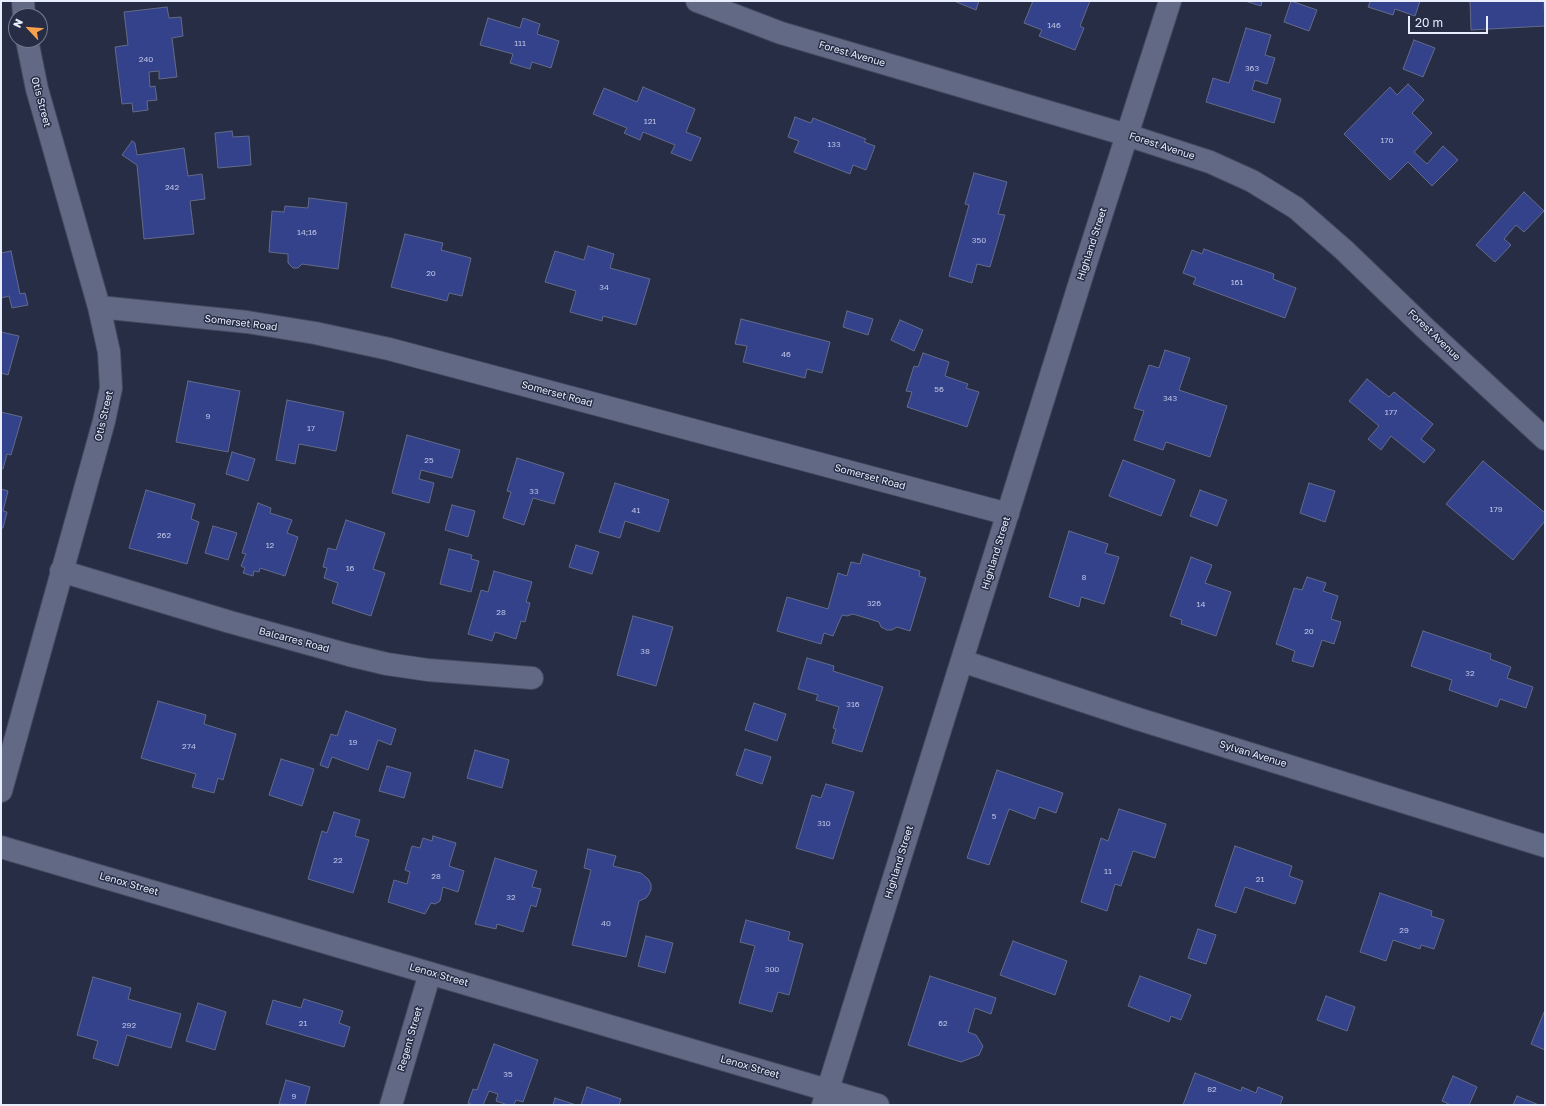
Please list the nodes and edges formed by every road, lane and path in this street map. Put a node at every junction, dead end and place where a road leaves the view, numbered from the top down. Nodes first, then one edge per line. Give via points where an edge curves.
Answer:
1 (697, 1) edge
2 (1170, 1) edge
3 (29, 48) edge
4 (1127, 134) junction
5 (99, 307) junction
6 (1545, 439) edge
7 (1008, 514) junction
8 (61, 571) junction
9 (962, 661) junction
10 (532, 678) dead end
11 (1, 791) edge
12 (1, 846) edge
13 (1545, 846) edge
14 (430, 973) junction
15 (826, 1097) edge
16 (391, 1105) edge
17 (878, 1105) edge

1 - 4 street, Forest Avenue via 781,33
2 - 4 street, Highland Street
3 - 5 street, Otis Street via 37,89
4 - 6 street, Forest Avenue via 1210,162 1252,181 1296,208
4 - 7 street, Highland Street
5 - 7 street, Somerset Road via 247,322 389,349
5 - 8 street, Otis Street via 109,352 111,388
7 - 9 street, Highland Street
8 - 10 street, Balcarres Road via 230,622 387,664 428,670
8 - 11 street, Otis Street
9 - 13 street, Sylvan Avenue via 1135,718
9 - 15 street, Highland Street
12 - 14 street, Lenox Street
14 - 15 street, Lenox Street
14 - 16 street, Regent Street
15 - 17 street, Lenox Street

